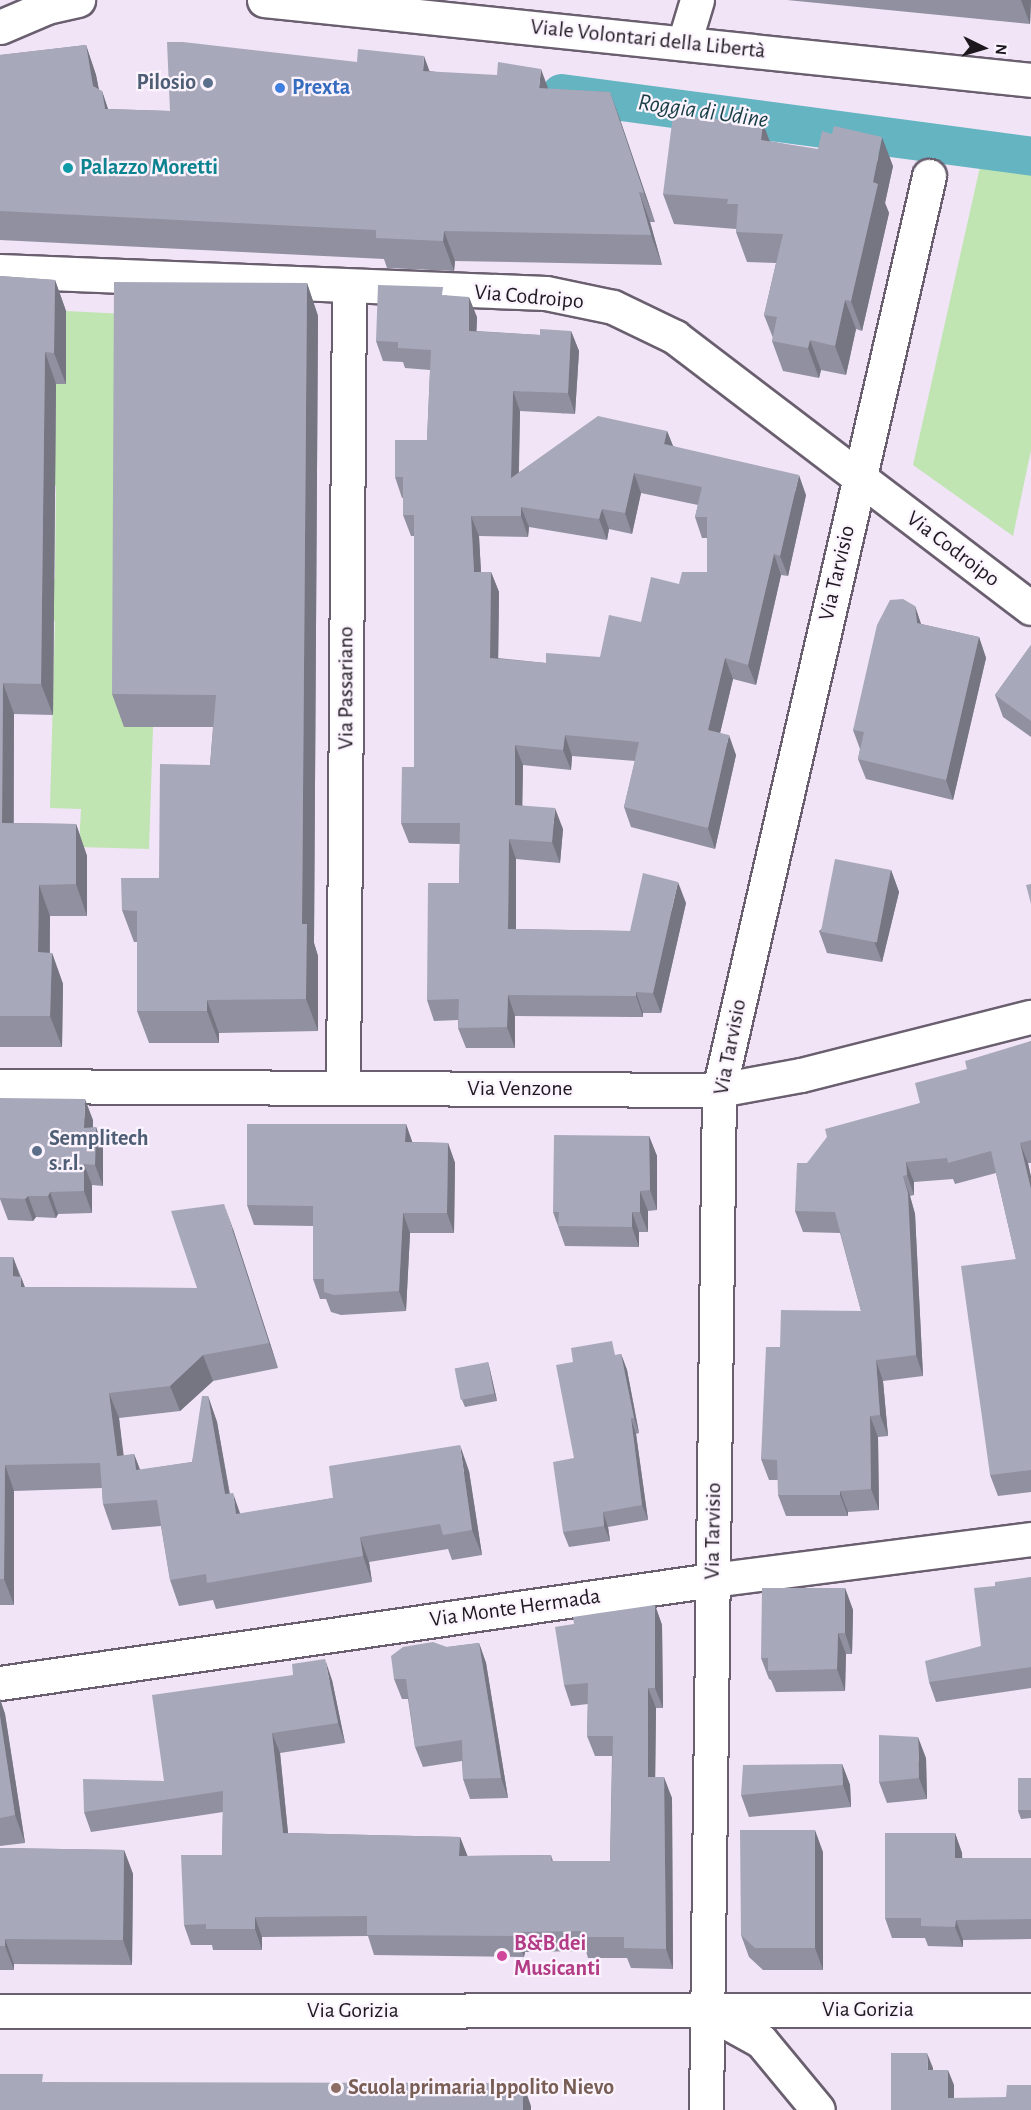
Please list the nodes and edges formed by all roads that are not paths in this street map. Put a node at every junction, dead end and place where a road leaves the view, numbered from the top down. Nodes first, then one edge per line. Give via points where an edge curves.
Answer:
1 (78, 0) edge
2 (264, 0) edge
3 (697, 0) edge
4 (313, 2) edge
5 (0, 27) edge
6 (684, 43) junction
7 (1031, 80) edge
8 (929, 176) dead end
9 (0, 271) edge
10 (349, 288) junction
11 (859, 477) junction
12 (1031, 608) edge
13 (1031, 1017) edge
14 (0, 1086) edge
15 (343, 1088) junction
16 (719, 1090) junction
17 (1031, 1539) edge
18 (712, 1580) junction
19 (0, 1683) edge
20 (705, 2010) junction
21 (1031, 2010) edge
22 (0, 2011) edge
23 (706, 2110) edge
24 (818, 2110) edge

1 - 5 street via 47,7
2 - 4 street, Viale Volontari della Libertà
3 - 6 street
4 - 6 street, Viale Volontari della Libertà
6 - 7 street, Viale Volontari della Libertà
8 - 11 street, Via Tarvisio
9 - 10 street, Via Codroipo
10 - 11 street, Via Codroipo via 546,293 613,307 675,337
10 - 15 street, Via Passariano
11 - 12 street, Via Codroipo
11 - 16 street, Via Tarvisio
13 - 16 street, Via Venzone via 801,1075
14 - 15 street, Via Venzone
15 - 16 street, Via Venzone
16 - 18 street, Via Tarvisio
17 - 18 street, Via Monte Hermada
18 - 19 street, Via Monte Hermada
18 - 20 street, Via Tarvisio
20 - 21 street, Via Gorizia
20 - 22 street, Via Gorizia
20 - 23 street, Via Tarvisio
20 - 24 street, Via Gorizia via 761,2041

